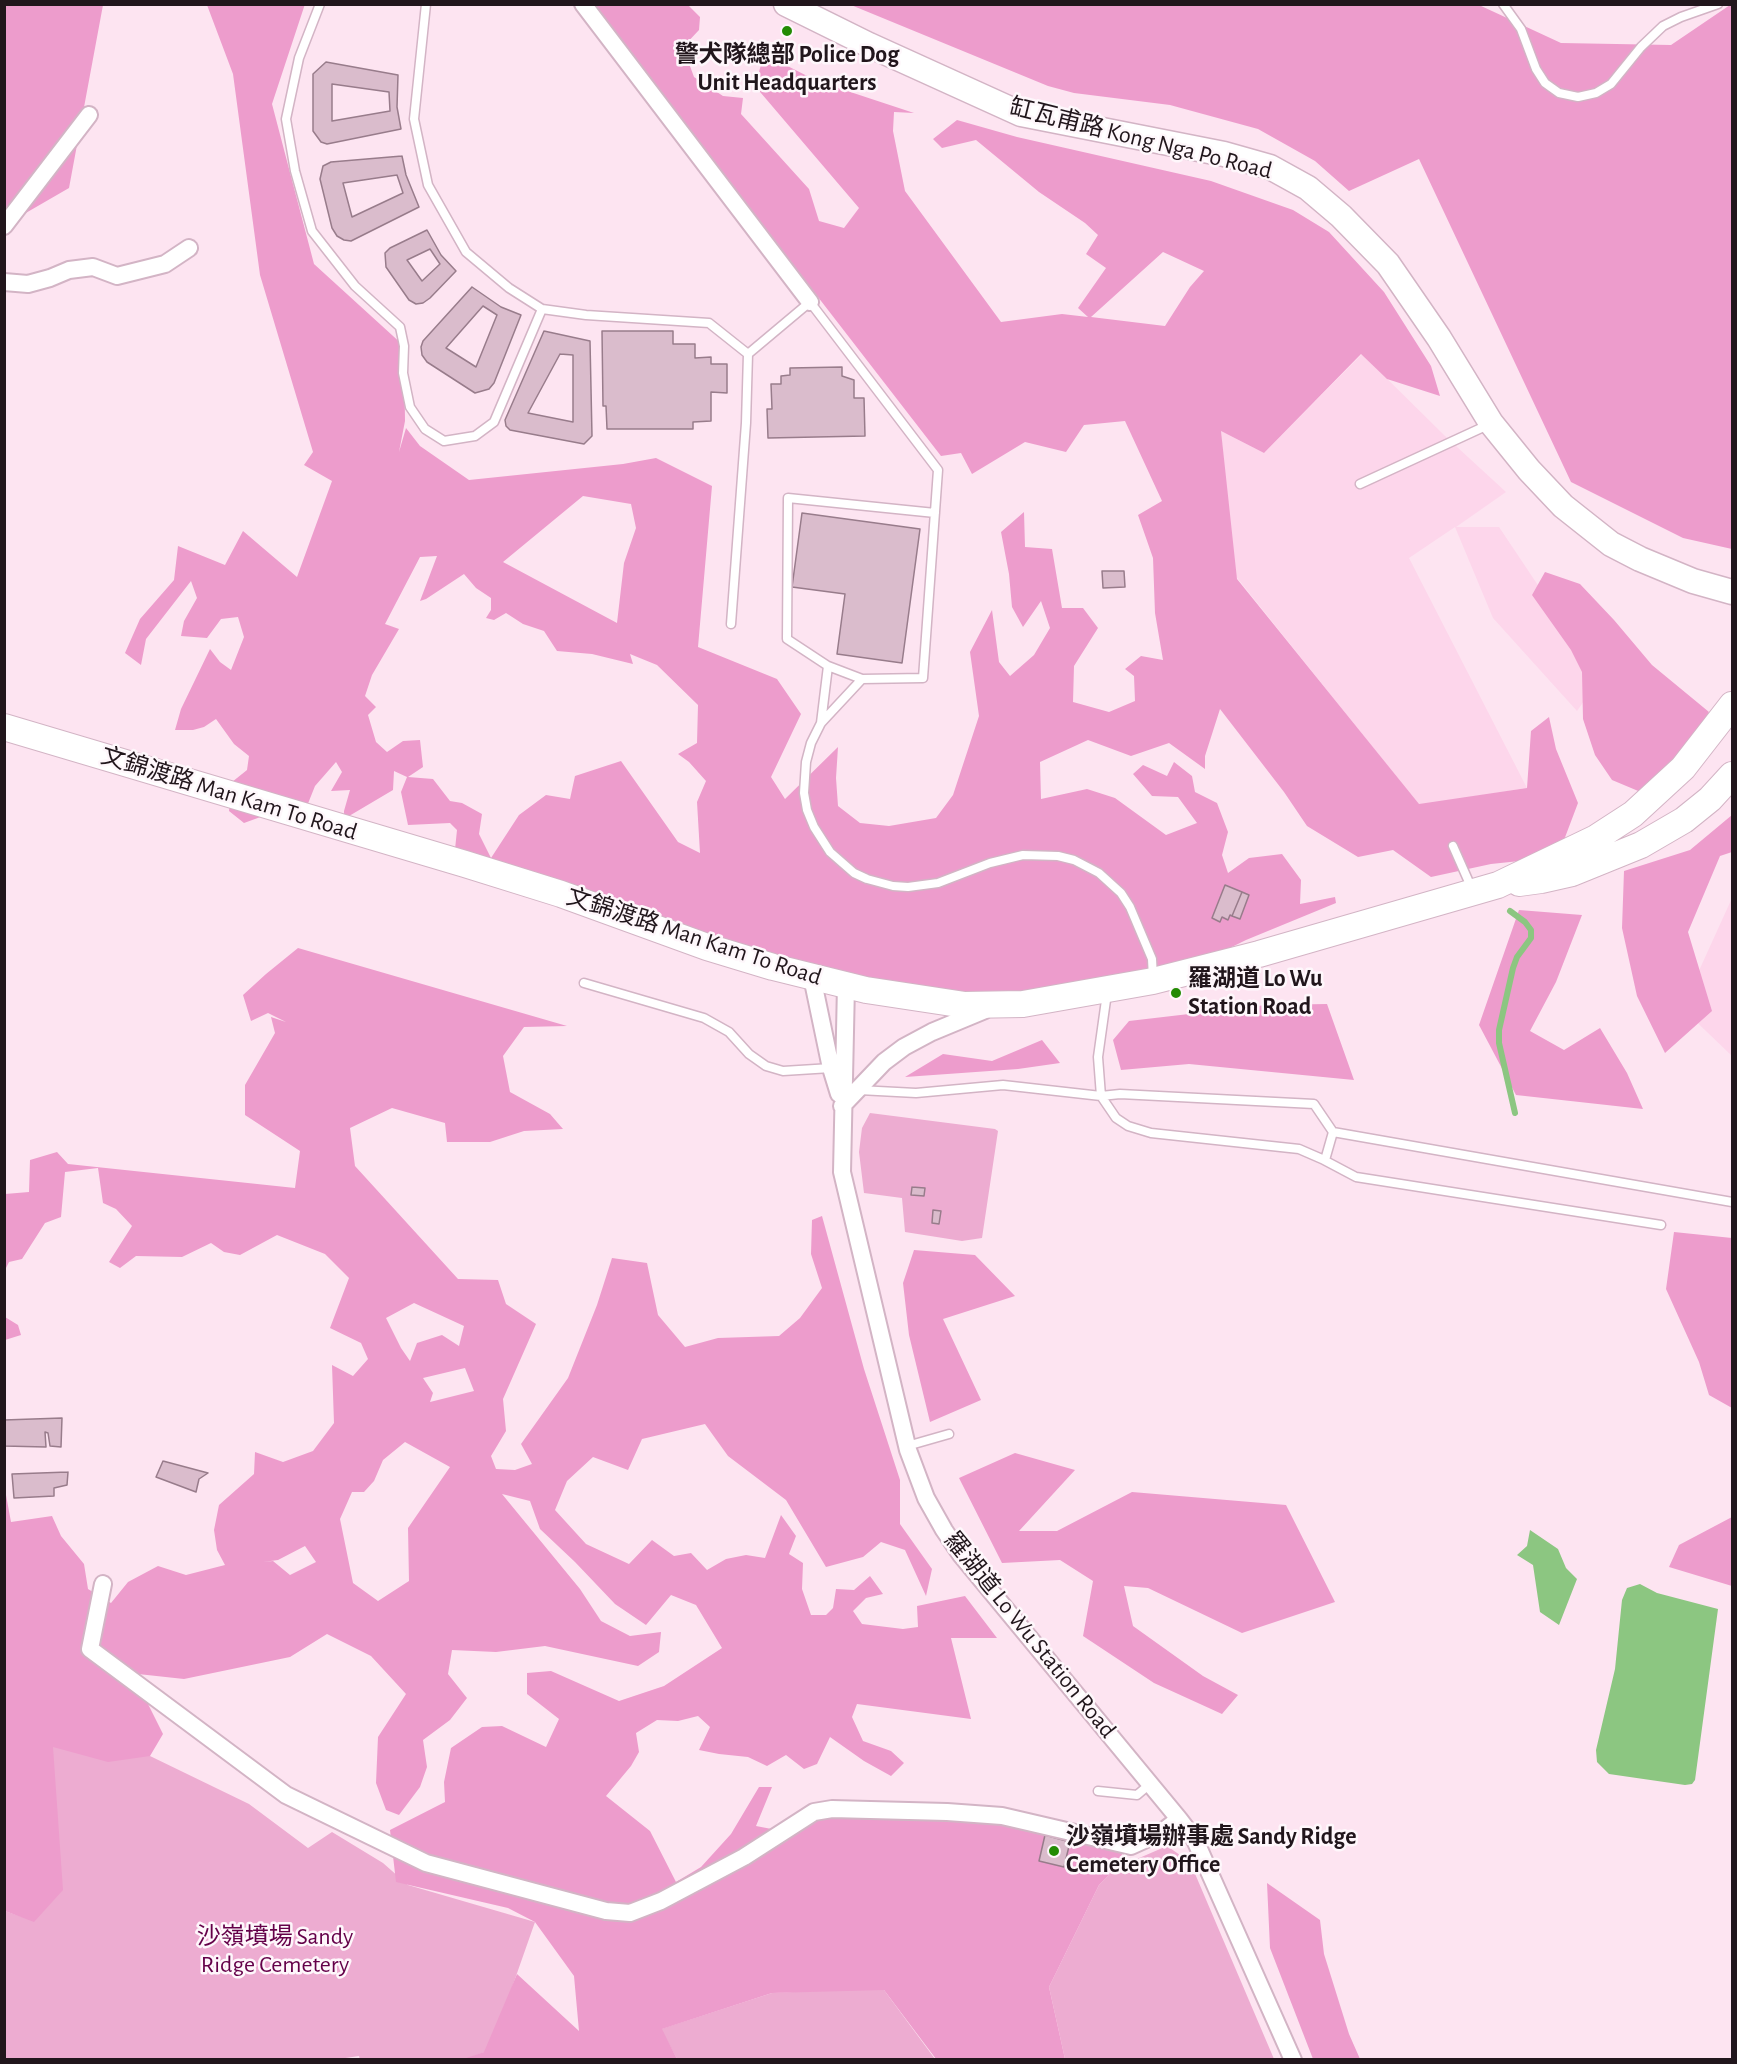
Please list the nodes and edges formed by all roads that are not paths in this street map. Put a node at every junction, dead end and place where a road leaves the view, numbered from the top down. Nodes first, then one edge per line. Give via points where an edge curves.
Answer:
1 (320, 4) edge
2 (426, 4) edge
3 (583, 4) edge
4 (786, 4) edge
5 (1503, 4) edge
6 (1718, 4) edge
7 (89, 115) dead end
8 (4, 226) edge
9 (189, 248) dead end
10 (4, 282) edge
11 (810, 302) junction
12 (542, 309) junction
13 (748, 354) junction
14 (1491, 423) junction
15 (1360, 484) dead end
16 (935, 513) junction
17 (1732, 592) edge
18 (731, 624) dead end
19 (828, 666) junction
20 (862, 679) junction
21 (1732, 705) edge
22 (821, 723) junction
23 (4, 727) edge
24 (1732, 775) edge
25 (1453, 846) dead end
26 (1498, 885) junction
27 (1473, 892) junction
28 (812, 977) junction
29 (1153, 981) junction
30 (584, 982) dead end
31 (846, 985) junction
32 (1107, 990) junction
33 (997, 1005) junction
34 (831, 1068) junction
35 (857, 1090) junction
36 (1101, 1096) junction
37 (842, 1106) junction
38 (1333, 1132) junction
39 (1325, 1160) junction
40 (1732, 1202) edge
41 (1661, 1225) dead end
42 (949, 1434) dead end
43 (907, 1446) junction
44 (103, 1584) dead end
45 (1150, 1784) junction
46 (1098, 1791) dead end
47 (1179, 1819) junction
48 (1293, 2060) edge

1 - 12 lane via 299,58 286,119 295,171 312,231 355,286 400,327 410,407 425,429 444,441 476,436 494,422
2 - 12 lane via 414,119 428,185 466,252
3 - 11 street
4 - 14 street, 缸瓦甫路 Kong Nga Po Road via 1021,114 1224,154 1270,167 1308,188 1388,264
5 - 6 lane via 1521,29 1545,83 1560,93 1578,97 1611,84 1664,26
7 - 8 street
9 - 10 street via 165,264 117,276 93,267 69,270 28,284
11 - 13 lane
11 - 16 lane via 939,470
12 - 13 lane via 709,323
13 - 18 lane
14 - 15 lane
14 - 17 street, 缸瓦甫路 Kong Nga Po Road via 1563,506 1611,544 1693,581
16 - 19 lane via 788,498 787,639
16 - 20 lane via 923,678
19 - 20 lane
19 - 22 lane
20 - 22 lane
21 - 26 main road, 文錦渡路 Man Kam To Road via 1683,768 1633,814 1596,838
22 - 29 lane via 806,762 804,793 821,840 842,863 867,879 908,887 938,883 1023,855 1074,860 1099,873 1121,893 1152,959
23 - 28 main road, 文錦渡路 Man Kam To Road via 465,864 707,946
24 - 26 main road, 文錦渡路 Man Kam To Road via 1684,820 1641,845 1572,873
25 - 27 lane
26 - 27 main road, 文錦渡路 Man Kam To Road
27 - 29 main road, 文錦渡路 Man Kam To Road
28 - 31 main road, 文錦渡路 Man Kam To Road
28 - 34 street, 羅湖道 Lo Wu Station Road
29 - 32 main road, 文錦渡路 Man Kam To Road
30 - 34 lane via 704,1018 729,1032 766,1066 783,1071
31 - 33 main road, 文錦渡路 Man Kam To Road via 965,1005
31 - 37 street, 羅湖道 Lo Wu Station Road
32 - 33 main road, 文錦渡路 Man Kam To Road
32 - 36 lane via 1098,1057
33 - 35 street via 904,1047
34 - 37 street, 羅湖道 Lo Wu Station Road
35 - 36 lane via 916,1093 1003,1085
35 - 37 street
36 - 38 lane via 1314,1104
36 - 39 lane via 1116,1118 1151,1133 1299,1149
37 - 43 street, 羅湖道 Lo Wu Station Road via 842,1172
38 - 39 lane
38 - 40 lane
39 - 41 lane via 1356,1177
42 - 43 lane
43 - 45 street, 羅湖道 Lo Wu Station Road via 926,1498 961,1555
44 - 47 street via 90,1649 286,1795 426,1863 606,1911 630,1913 661,1901 744,1857 814,1812 832,1809 1002,1816 1131,1846
45 - 46 lane via 1137,1795
45 - 47 street, 羅湖道 Lo Wu Station Road
47 - 48 street, 羅湖道 Lo Wu Station Road via 1194,1840

